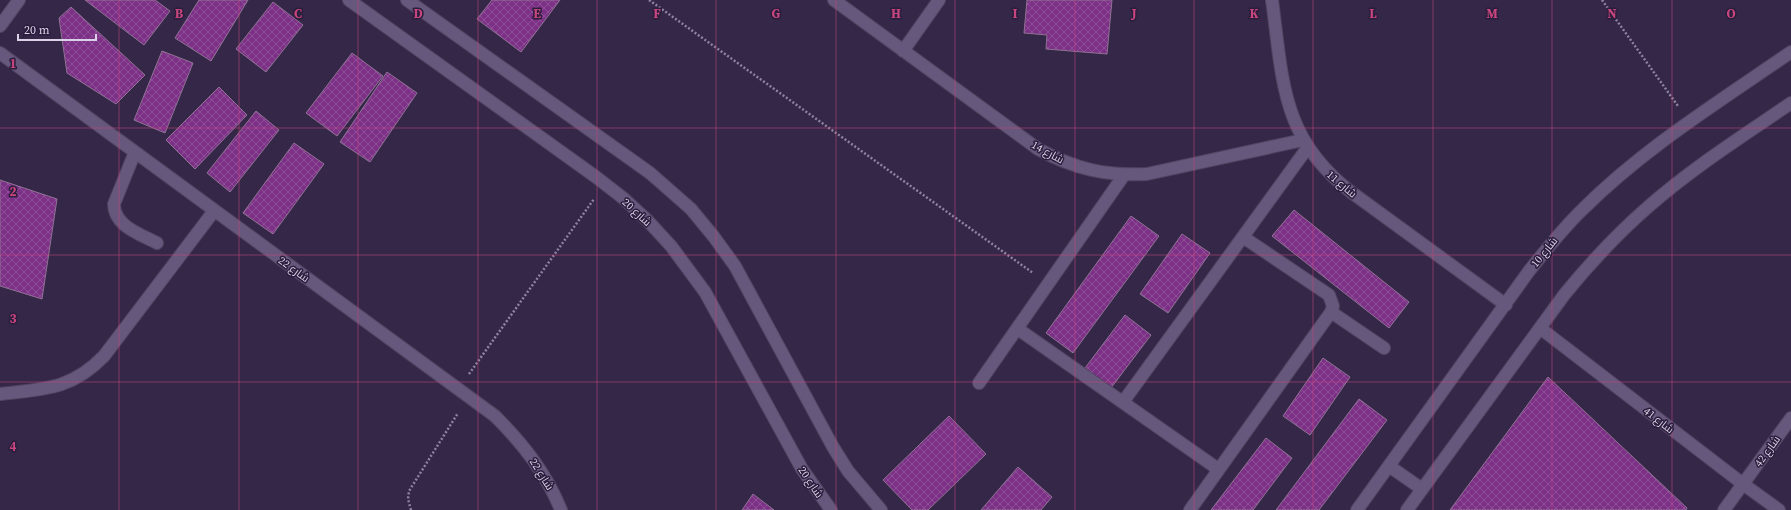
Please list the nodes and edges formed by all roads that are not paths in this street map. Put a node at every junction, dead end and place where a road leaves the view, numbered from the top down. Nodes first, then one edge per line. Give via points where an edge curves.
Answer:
1 (19, 0) edge
2 (349, 0) edge
3 (407, 0) edge
4 (834, 0) edge
5 (939, 0) edge
6 (1272, 0) edge
7 (0, 26) edge
8 (903, 51) junction
9 (1791, 52) edge
10 (0, 53) edge
11 (1791, 103) edge
12 (1305, 144) junction
13 (135, 152) junction
14 (1124, 175) junction
15 (214, 211) junction
16 (1243, 237) junction
17 (157, 243) dead end
18 (1506, 305) junction
19 (1331, 312) junction
20 (1018, 328) junction
21 (1540, 328) junction
22 (1384, 348) dead end
23 (979, 383) dead end
24 (0, 394) edge
25 (1124, 402) junction
26 (1791, 418) edge
27 (1389, 466) junction
28 (1218, 469) junction
29 (1743, 484) junction
30 (1422, 489) junction
31 (561, 510) edge
32 (831, 510) edge
33 (881, 510) edge
34 (1190, 510) edge
35 (1357, 510) edge
36 (1407, 510) edge
37 (1724, 510) edge
38 (1780, 510) edge

1 - 7 street
2 - 32 street, شارع 20 via 605,184 648,221 689,268 720,317 802,469
3 - 33 street via 650,172 691,209 735,266 832,447
4 - 8 street, شارع 14
5 - 8 street
6 - 12 street, شارع 11 via 1286,97
8 - 14 street, شارع 14 via 1038,149 1079,168
9 - 18 street, شارع 10 via 1690,122 1612,182 1582,209 1555,239
10 - 13 street, شارع 22
11 - 21 street via 1686,176 1649,206 1590,263
12 - 14 street, شارع 14 via 1162,171
12 - 16 street
12 - 18 street, شارع 11 via 1334,179
13 - 15 street, شارع 22
13 - 17 street via 114,204 114,210 120,222
14 - 20 street
15 - 24 street via 93,367 82,376 53,388
15 - 31 street, شارع 22 via 495,416 518,439 538,465
16 - 19 street via 1329,294 1333,306
16 - 25 street
18 - 27 street, شارع 10
19 - 22 street
19 - 28 street
20 - 23 street
20 - 25 street
21 - 29 street, شارع 41
21 - 30 street
25 - 28 street
26 - 29 street, شارع 42
27 - 30 street
27 - 35 street, شارع 10
28 - 34 street
29 - 37 street, شارع 42
29 - 38 street, شارع 41
30 - 36 street

